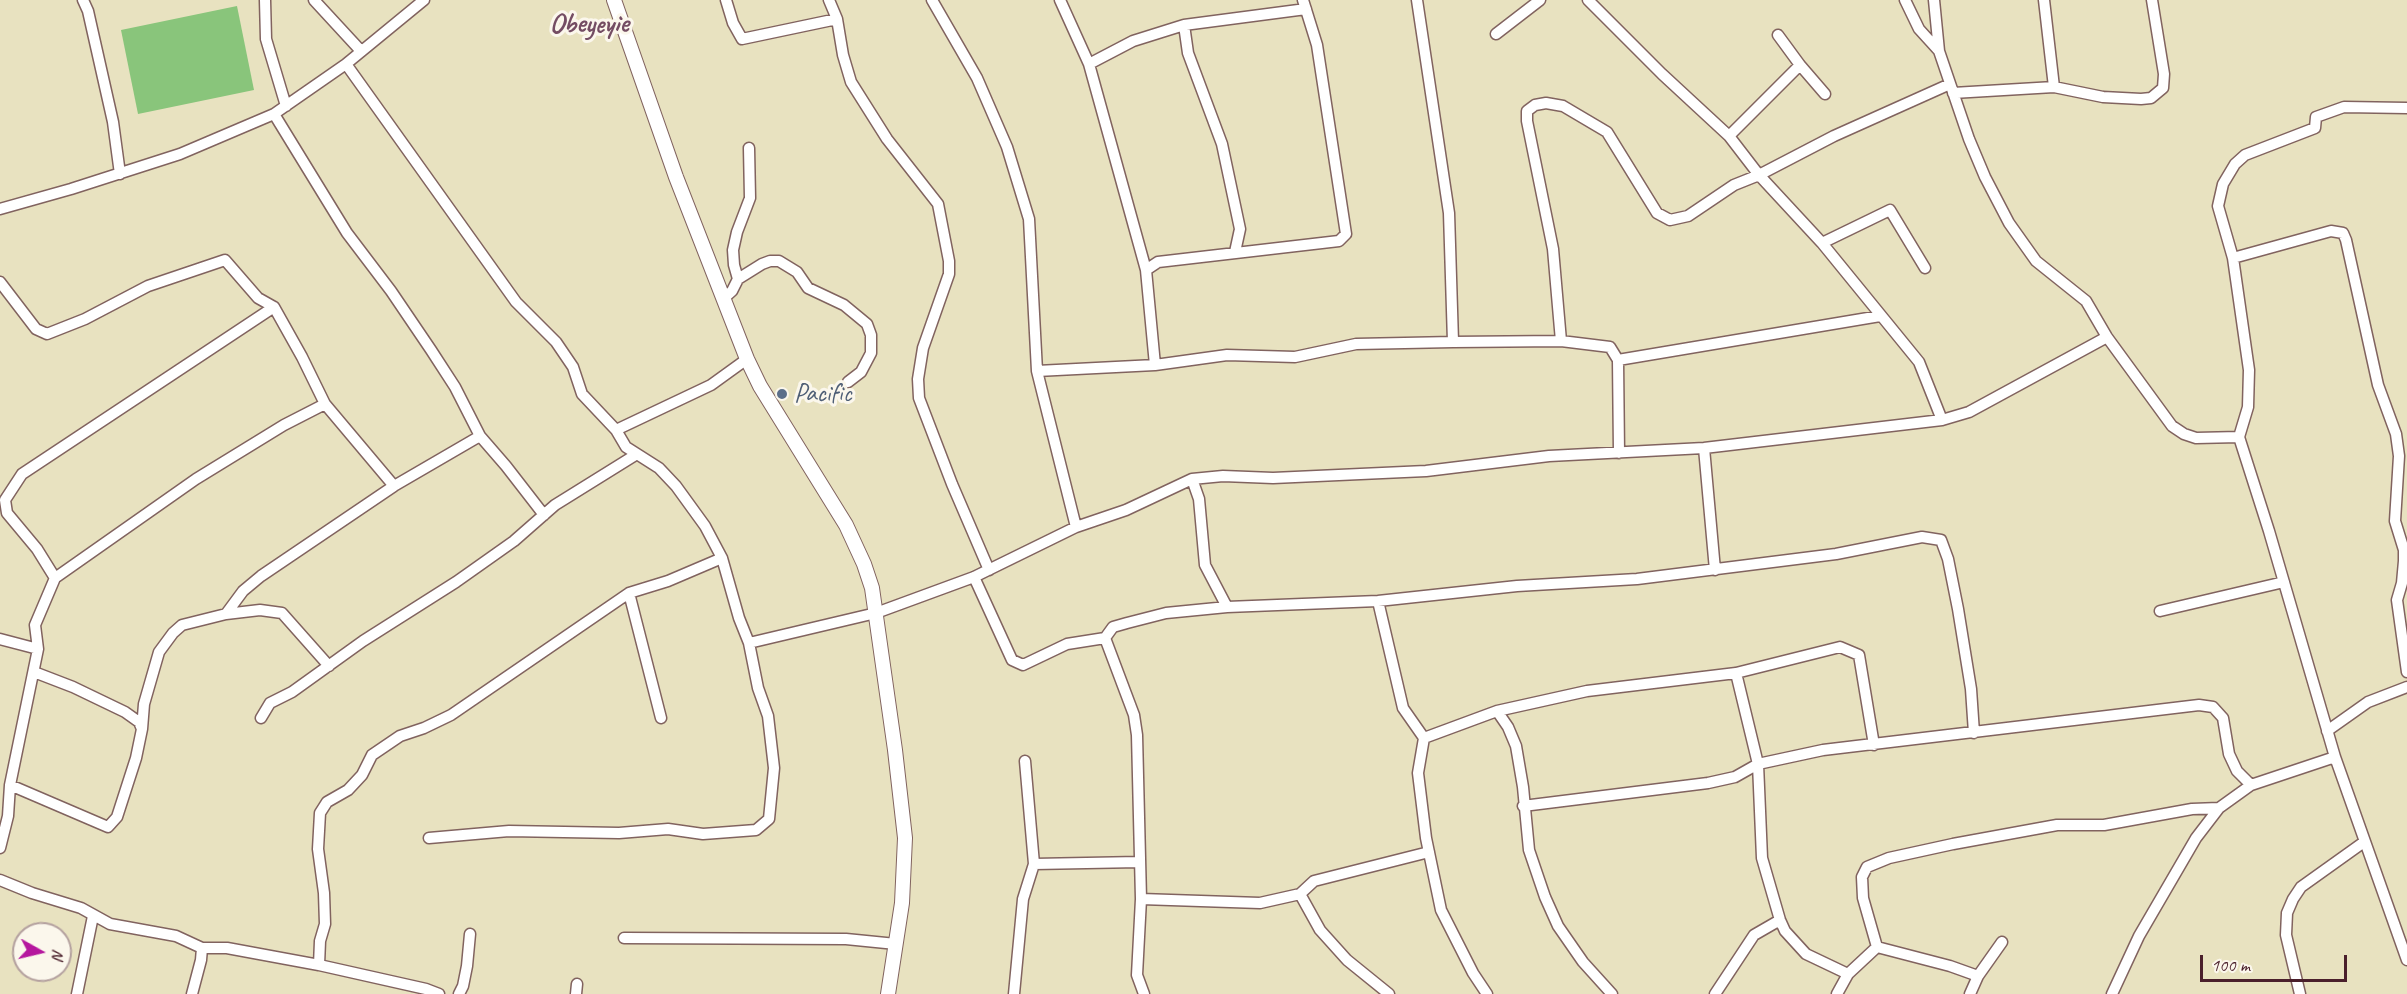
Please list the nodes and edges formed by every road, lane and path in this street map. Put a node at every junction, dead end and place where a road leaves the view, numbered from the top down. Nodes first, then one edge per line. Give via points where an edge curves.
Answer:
1 (82, 0) edge
2 (266, 0) edge
3 (314, 0) edge
4 (424, 0) edge
5 (614, 0) edge
6 (726, 0) edge
7 (829, 0) edge
8 (932, 0) edge
9 (1060, 0) edge
10 (1417, 0) edge
11 (1540, 0) edge
12 (1588, 0) edge
13 (1905, 0) edge
14 (1934, 0) edge
15 (2044, 0) edge
16 (2152, 0) edge
17 (1304, 5) edge
18 (837, 19) junction
19 (1185, 25) junction
20 (1496, 34) dead end
21 (1778, 35) dead end
22 (361, 51) junction
23 (1939, 51) junction
24 (1089, 63) junction
25 (346, 64) junction
26 (1800, 65) junction
27 (2054, 87) junction
28 (1952, 88) junction
29 (1825, 94) dead end
30 (286, 106) junction
31 (2407, 108) edge
32 (274, 114) junction
33 (1729, 136) junction
34 (749, 148) dead end
35 (120, 174) junction
36 (1759, 175) junction
37 (0, 209) edge
38 (1822, 243) junction
39 (1235, 252) junction
40 (2233, 258) junction
41 (1925, 268) dead end
42 (1146, 270) junction
43 (738, 279) junction
44 (0, 282) edge
45 (723, 299) junction
46 (274, 307) junction
47 (1880, 316) junction
48 (2107, 337) junction
49 (1561, 341) junction
50 (1452, 342) junction
51 (747, 359) junction
52 (1618, 360) junction
53 (1155, 364) junction
54 (1037, 371) junction
55 (848, 382) dead end
56 (325, 404) junction
57 (1942, 420) junction
58 (616, 430) junction
59 (480, 436) junction
60 (2239, 438) junction
61 (1704, 448) junction
62 (1619, 453) junction
63 (638, 454) junction
64 (1192, 478) junction
65 (394, 486) junction
66 (544, 514) junction
67 (1076, 527) junction
68 (722, 558) junction
69 (990, 570) junction
70 (1715, 570) junction
71 (974, 577) junction
72 (55, 578) junction
73 (2284, 582) junction
74 (629, 593) junction
75 (1378, 601) junction
76 (1227, 607) junction
77 (2160, 611) dead end
78 (876, 613) junction
79 (226, 614) junction
80 (1105, 638) junction
81 (0, 639) edge
82 (749, 643) junction
83 (38, 649) junction
84 (2406, 650) edge
85 (329, 666) junction
86 (34, 672) junction
87 (2407, 672) edge
88 (1736, 673) junction
89 (2407, 687) edge
90 (1497, 711) junction
91 (261, 718) dead end
92 (661, 718) dead end
93 (2327, 731) junction
94 (141, 732) junction
95 (1974, 733) junction
96 (1424, 738) junction
97 (1874, 745) junction
98 (2335, 757) junction
99 (1025, 761) dead end
100 (1758, 764) junction
101 (10, 785) junction
102 (2251, 785) junction
103 (1523, 806) junction
104 (2219, 808) junction
105 (429, 838) dead end
106 (2364, 842) junction
107 (0, 848) edge
108 (1429, 852) junction
109 (1139, 862) junction
110 (1034, 864) junction
111 (0, 880) edge
112 (1300, 894) junction
113 (1141, 899) junction
114 (93, 916) junction
115 (1780, 920) junction
116 (470, 933) dead end
117 (624, 938) dead end
118 (2002, 942) dead end
119 (896, 944) junction
120 (1877, 947) junction
121 (202, 948) junction
122 (2407, 960) edge
123 (319, 965) junction
124 (1848, 974) junction
125 (1978, 976) junction
126 (77, 994) edge
127 (192, 994) edge
128 (439, 994) edge
129 (459, 994) edge
130 (888, 994) edge
131 (1014, 994) edge
132 (1144, 994) edge
133 (1389, 994) edge
134 (1487, 994) edge
135 (1612, 994) edge
136 (1715, 994) edge
137 (1837, 994) edge
138 (1970, 994) edge
139 (2112, 994) edge
140 (2300, 994) edge

1 - 35 street via 88,11 113,122
2 - 30 street via 266,39
3 - 22 street
4 - 22 street
5 - 45 main road
6 - 18 street via 742,39
7 - 18 street
8 - 54 street via 977,78 1007,147 1029,219
9 - 24 street
10 - 50 street via 1449,213
11 - 20 street
12 - 33 street
13 - 23 street via 1919,29
14 - 23 street
15 - 27 street
16 - 27 street via 2163,88 2151,98 2141,99 2103,97
17 - 19 street
17 - 39 street via 1317,45 1346,234 1339,241
18 - 69 street via 851,82 887,139 938,204 949,274 923,348 919,398
19 - 24 street via 1133,41
19 - 39 street via 1188,53 1222,144 1240,229
21 - 26 street
22 - 25 street
23 - 28 street
24 - 42 street
25 - 30 street
25 - 58 street via 516,302 556,342 573,367 582,394
26 - 29 street
26 - 33 street
27 - 28 street
28 - 36 street via 1834,136
28 - 48 street via 1985,177 2009,223 2036,261 2086,301
30 - 32 street
31 - 40 street via 2344,107 2316,117 2315,128 2245,155 2223,184 2218,206
32 - 35 street via 180,154
32 - 59 street via 347,233 455,387
33 - 36 street
34 - 43 street via 750,198 733,250
35 - 37 street
36 - 38 street
36 - 49 street via 1734,185 1688,216 1670,220 1657,213 1607,132 1563,106 1546,103 1527,111 1553,249
38 - 41 street via 1890,210
38 - 47 street
39 - 42 street via 1158,262
40 - 60 street via 2249,370 2248,407
40 - 84 street via 2331,231 2343,233 2378,385 2396,434 2399,456 2395,521 2404,550 2397,600
42 - 53 street
43 - 45 street
43 - 55 street via 762,264 779,261 798,272 808,288 844,305 867,324 871,354 861,372
44 - 46 street via 39,333 45,334 85,319 148,286 225,260 258,298
45 - 51 main road
46 - 56 street
46 - 72 street via 22,474 5,500 7,513
47 - 52 street
47 - 57 street via 1919,362
48 - 57 street via 1970,412
48 - 60 street via 2172,426 2196,438
49 - 50 street
49 - 52 street via 1610,347
50 - 53 street via 1356,344 1294,357 1227,355
51 - 58 street via 711,385
51 - 78 main road via 846,525 864,564
52 - 62 street
53 - 54 street
54 - 67 street
56 - 65 street
56 - 72 street via 196,479
57 - 61 street
58 - 63 street via 626,447
59 - 65 street
59 - 66 street
60 - 73 street
61 - 62 street
61 - 70 street
62 - 64 street via 1550,456 1426,471
63 - 66 street
63 - 68 street via 676,486
64 - 67 street via 1126,510
64 - 76 street via 1199,499 1205,565
65 - 79 street via 261,576 243,591
66 - 85 street via 514,541
67 - 69 street
68 - 74 street
68 - 82 street
69 - 71 street
70 - 75 street
70 - 95 street via 1836,554 1922,537 1941,540 1958,609
71 - 78 street
71 - 80 street via 1012,660 1023,664 1067,644
72 - 83 street via 34,625
73 - 77 street
73 - 93 street
74 - 92 street
74 - 123 street via 450,716 399,736 372,755 362,775 348,790 327,802 320,813 318,849 325,924
75 - 76 street
75 - 96 street via 1403,708
76 - 80 street via 1144,618 1113,627
78 - 82 street
78 - 119 main road via 905,838
79 - 85 street via 260,610 282,613
79 - 94 street via 182,625 164,645 144,704
80 - 109 street via 1134,715
81 - 83 street
82 - 105 street via 768,716 774,768 769,819 756,830 704,834 668,829 509,831
83 - 86 street
84 - 87 street
85 - 91 street via 270,704
86 - 94 street via 125,712 139,722
86 - 101 street
88 - 90 street via 1587,691
88 - 97 street via 1840,647 1858,655
88 - 100 street
89 - 93 street via 2368,702
90 - 96 street
90 - 103 street via 1516,746
93 - 98 street
94 - 101 street via 124,801 115,822 108,827
95 - 97 street
95 - 102 street via 2199,705 2213,707 2223,718 2229,754 2237,771
96 - 108 street via 1418,773
97 - 100 street via 1823,750
98 - 102 street
98 - 106 street
99 - 110 street
100 - 103 street via 1735,777 1708,783
100 - 115 street via 1762,858
101 - 107 street
102 - 104 street
103 - 135 street via 1529,850 1558,926
104 - 120 street via 2192,808 2104,825 2057,825 1889,858 1867,867 1862,877 1863,898
104 - 139 street via 2196,838 2151,916
106 - 122 street
106 - 140 street via 2301,887 2287,913 2286,935
108 - 112 street via 1314,881
108 - 134 street via 1441,910
109 - 110 street
109 - 113 street
110 - 131 street via 1023,899
111 - 114 street via 81,908
112 - 113 street via 1260,903
112 - 133 street via 1320,930 1347,960
113 - 132 street via 1137,975
114 - 121 street via 119,926 176,936
114 - 126 street
115 - 124 street via 1806,954
115 - 136 street via 1754,935
116 - 129 street
117 - 119 street via 846,939
118 - 125 street
119 - 130 main road
120 - 124 street
120 - 125 street
121 - 123 street via 228,948
121 - 127 street
123 - 128 street
124 - 137 street
125 - 138 street

